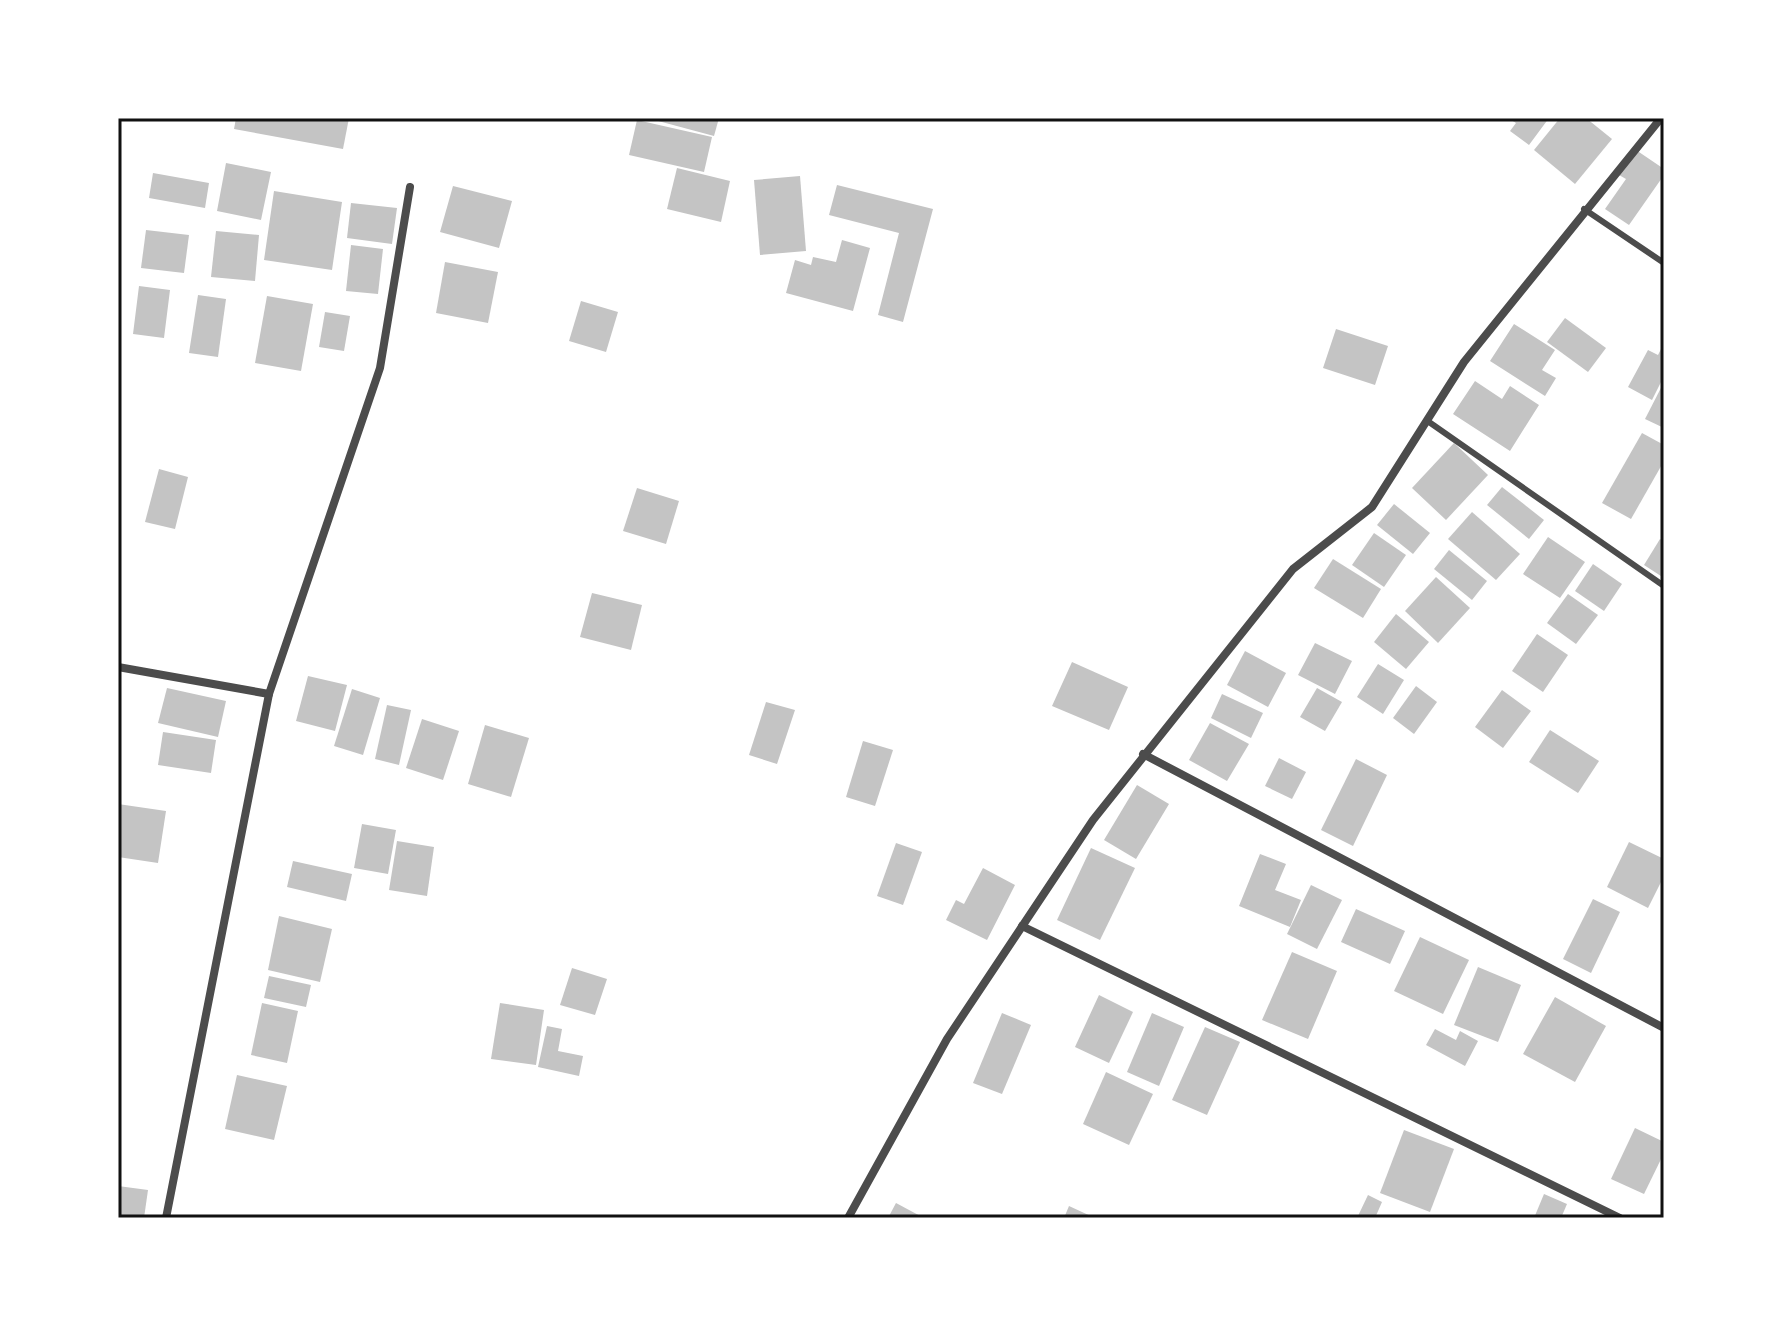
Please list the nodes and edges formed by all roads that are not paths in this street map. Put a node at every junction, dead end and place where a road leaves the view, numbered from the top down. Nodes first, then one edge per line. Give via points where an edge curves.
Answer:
1 (1661, 118) edge
2 (410, 187) dead end
3 (1584, 209) junction
4 (1664, 263) edge
5 (1429, 422) junction
6 (1664, 586) edge
7 (118, 667) edge
8 (269, 694) junction
9 (1143, 754) junction
10 (1022, 926) junction
11 (1664, 1028) edge
12 (166, 1218) edge
13 (848, 1218) edge
14 (1620, 1218) edge

1 - 3 street
2 - 8 street via 380,368
3 - 4 lane
3 - 5 street via 1464,362
5 - 6 lane
5 - 9 street via 1372,507 1293,569
7 - 8 street
8 - 12 street
9 - 10 street
9 - 11 street
10 - 13 street via 947,1039
10 - 14 street

